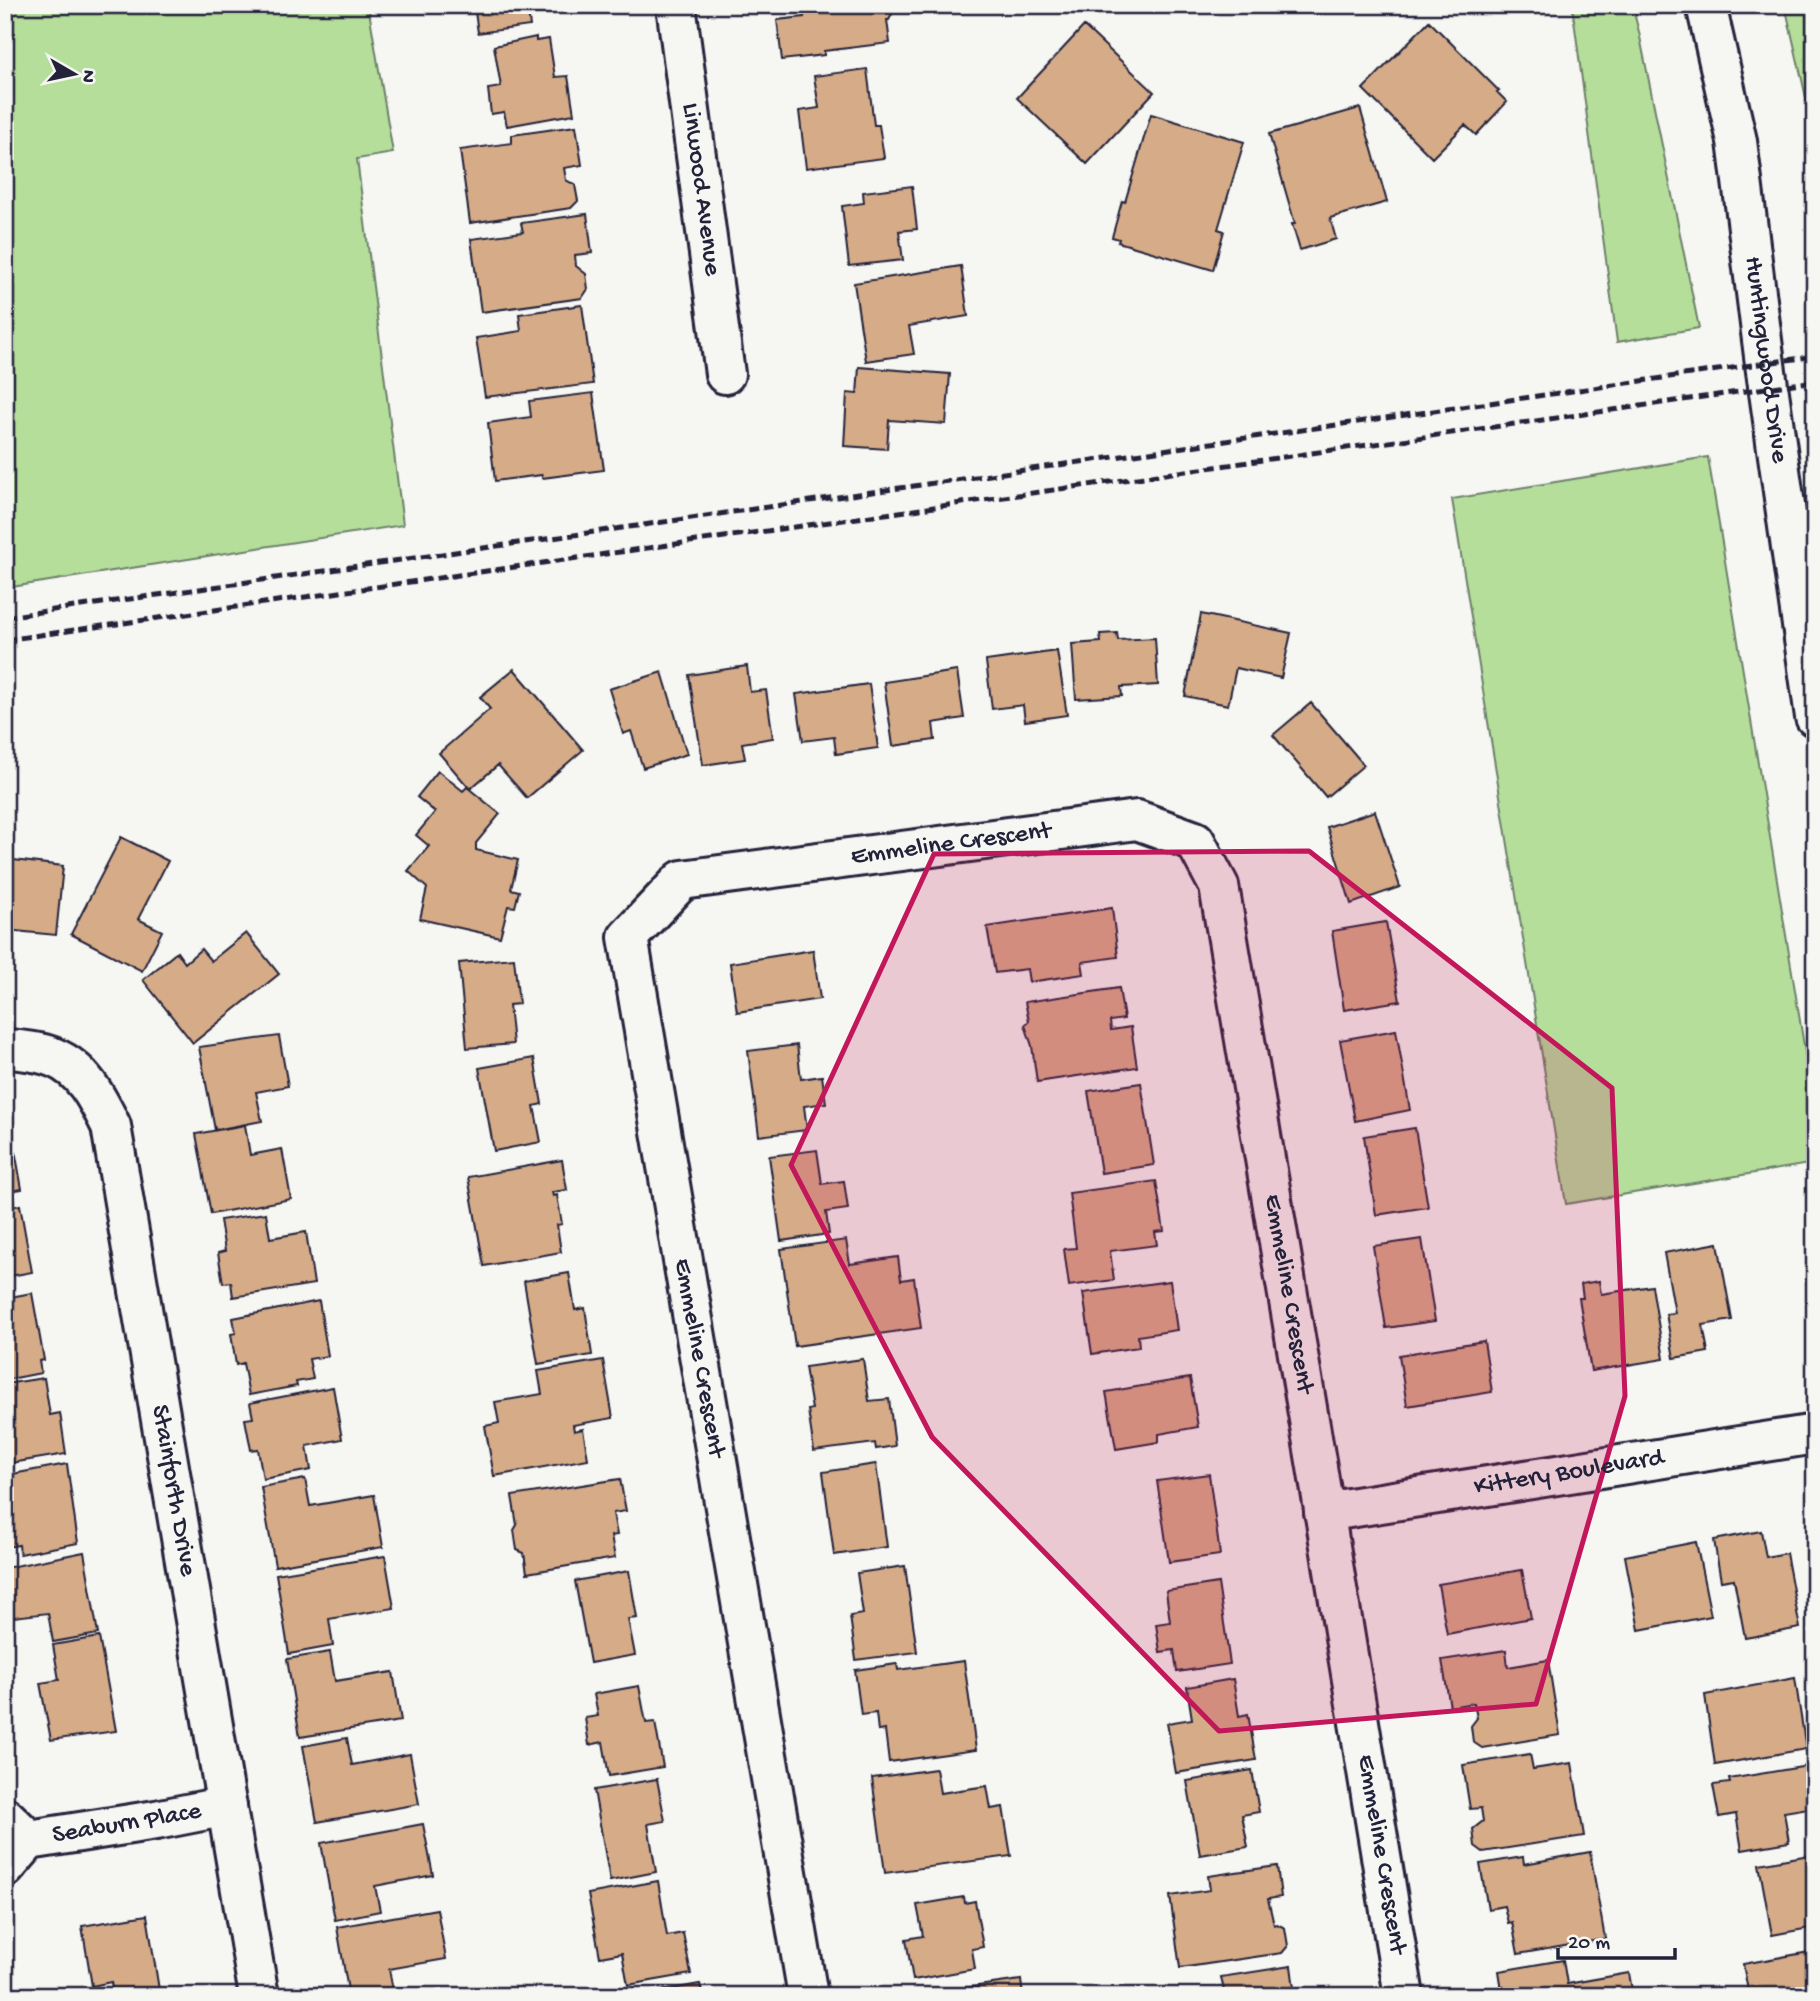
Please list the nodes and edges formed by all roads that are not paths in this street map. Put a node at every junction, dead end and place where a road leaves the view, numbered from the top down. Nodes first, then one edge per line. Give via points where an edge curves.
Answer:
1 (676, 5) edge
2 (1706, 5) edge
3 (725, 374) dead end
4 (1815, 717) edge
5 (5, 1048) edge
6 (1815, 1434) edge
7 (1325, 1512) junction
8 (227, 1806) junction
9 (13, 1842) edge
10 (259, 1996) edge
11 (808, 1996) edge
12 (1404, 1996) edge

1 - 3 street, Linwood Avenue
2 - 4 street, Huntingwood Drive via 1737,141
5 - 8 street, Stainforth Drive via 53,1057 69,1065 98,1100 111,1126
6 - 7 street, Kittery Boulevard
7 - 11 street, Emmeline Crescent via 1219,886 1195,841 1137,820 682,880 628,937
7 - 12 street, Emmeline Crescent
8 - 9 street, Seaburn Place
8 - 10 street, Stainforth Drive

